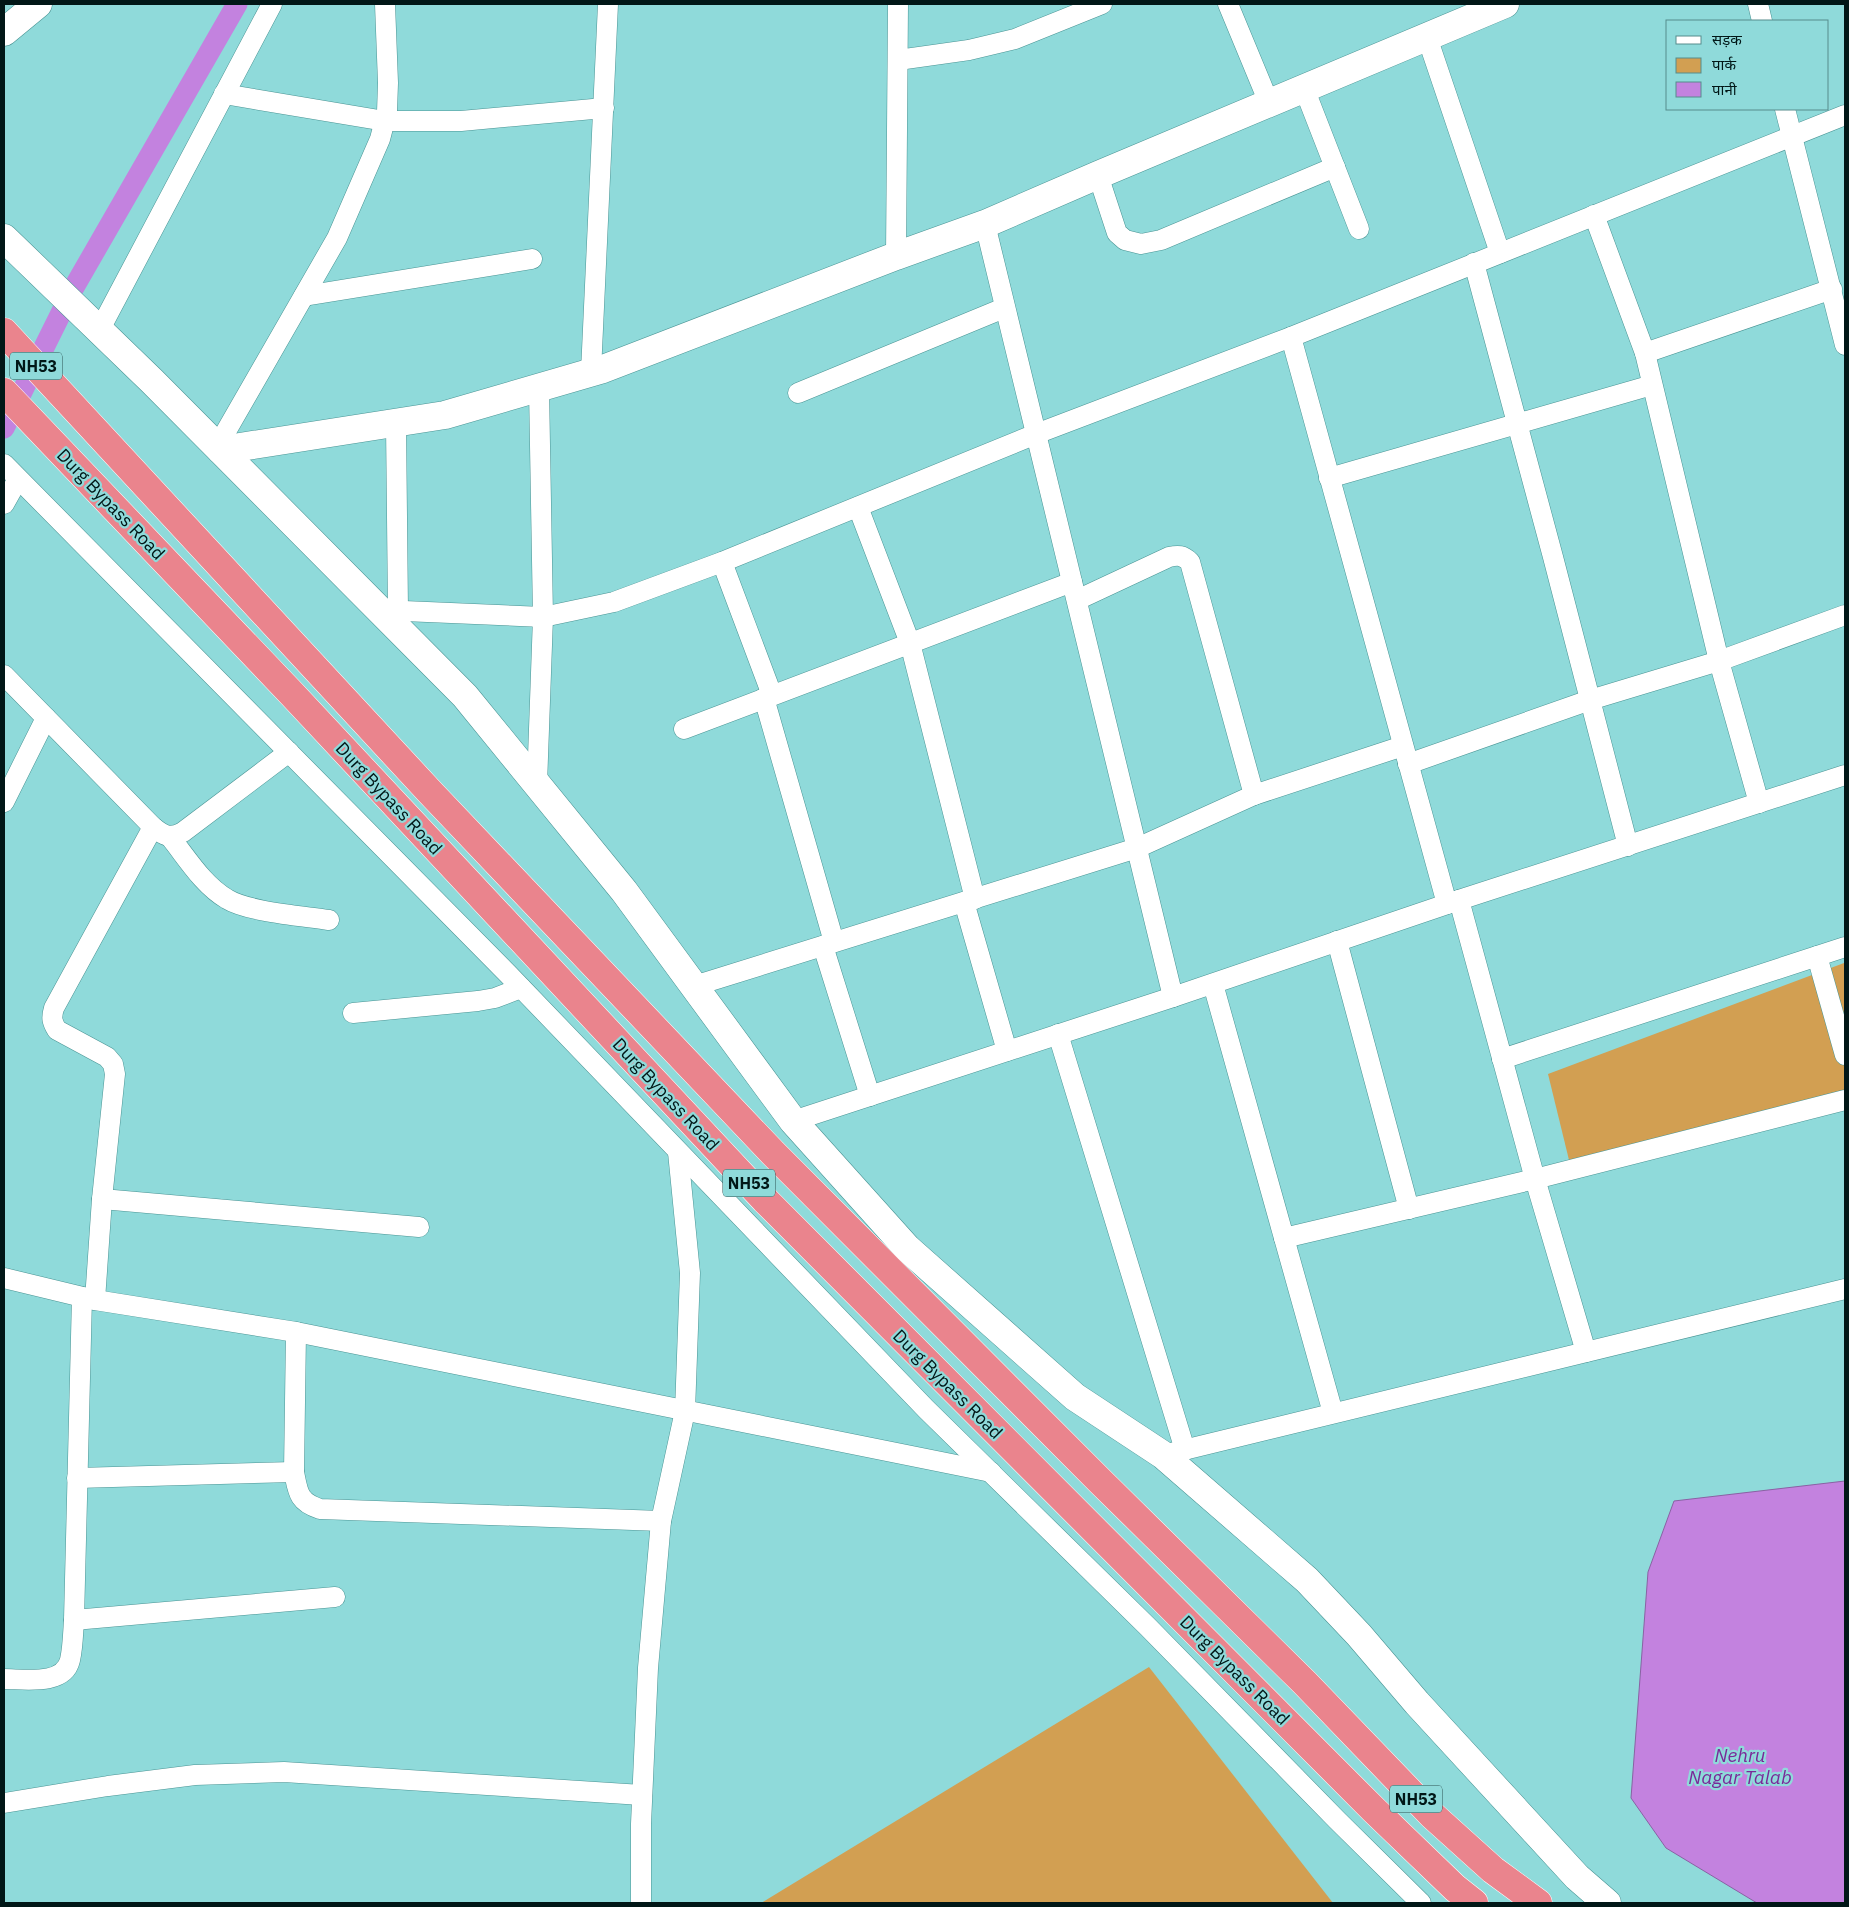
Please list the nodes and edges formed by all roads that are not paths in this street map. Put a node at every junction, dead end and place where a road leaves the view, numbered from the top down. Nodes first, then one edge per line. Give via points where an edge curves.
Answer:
1 (38, 4) edge
2 (272, 4) edge
3 (385, 4) edge
4 (608, 4) edge
5 (898, 4) edge
6 (1102, 4) edge
7 (1228, 4) edge
8 (1505, 4) edge
9 (1758, 4) edge
10 (1762, 20) edge
11 (4, 32) edge
12 (1426, 37) junction
13 (898, 60) junction
14 (1304, 88) junction
15 (224, 94) junction
16 (1269, 103) junction
17 (604, 108) junction
18 (1786, 110) edge
19 (1845, 115) edge
20 (385, 122) junction
21 (1793, 136) junction
22 (1335, 167) junction
23 (1098, 175) junction
24 (1594, 215) junction
25 (985, 224) junction
26 (1359, 229) dead end
27 (4, 238) edge
28 (1500, 253) junction
29 (896, 256) junction
30 (532, 259) dead end
31 (1474, 263) junction
32 (1832, 289) junction
33 (304, 296) junction
34 (1004, 308) junction
35 (99, 331) junction
36 (4, 332) edge
37 (1291, 336) junction
38 (1845, 345) edge
39 (1645, 353) junction
40 (591, 372) junction
41 (1652, 385) junction
42 (539, 388) junction
43 (4, 392) edge
44 (798, 393) dead end
45 (396, 423) junction
46 (1518, 425) junction
47 (1036, 434) junction
48 (219, 449) junction
49 (4, 464) edge
50 (1329, 478) junction
51 (18, 479) junction
52 (4, 504) edge
53 (858, 507) junction
54 (722, 562) junction
55 (1074, 591) junction
56 (389, 610) junction
57 (1845, 615) edge
58 (543, 617) junction
59 (910, 643) junction
60 (1719, 661) junction
61 (4, 675) edge
62 (768, 696) junction
63 (1590, 700) junction
64 (46, 718) junction
65 (684, 729) dead end
66 (289, 752) junction
67 (1405, 755) junction
68 (1845, 775) edge
69 (537, 785) junction
70 (1254, 795) junction
71 (4, 802) edge
72 (1759, 803) junction
73 (161, 832) junction
74 (1628, 846) junction
75 (1137, 848) junction
76 (969, 901) junction
77 (1453, 902) junction
78 (329, 920) dead end
79 (1337, 941) junction
80 (829, 944) junction
81 (1845, 947) edge
82 (1817, 956) junction
83 (1212, 984) junction
84 (694, 986) junction
85 (521, 988) junction
86 (1173, 997) junction
87 (353, 1012) dead end
88 (1058, 1034) junction
89 (1007, 1051) junction
90 (1845, 1055) edge
91 (1502, 1060) junction
92 (870, 1096) junction
93 (1845, 1100) edge
94 (793, 1121) junction
95 (678, 1152) junction
96 (1535, 1179) junction
97 (102, 1199) junction
98 (1409, 1209) junction
99 (419, 1227) dead end
100 (1284, 1238) junction
101 (4, 1278) edge
102 (1845, 1289) edge
103 (89, 1298) junction
104 (296, 1332) junction
105 (1586, 1352) junction
106 (686, 1411) junction
107 (1333, 1413) junction
108 (1174, 1452) junction
109 (294, 1472) junction
110 (991, 1472) junction
111 (76, 1478) junction
112 (661, 1521) junction
113 (335, 1597) dead end
114 (74, 1620) junction
115 (4, 1679) edge
116 (642, 1795) junction
117 (4, 1803) edge
118 (641, 1903) edge
119 (1421, 1903) edge
120 (1474, 1903) edge
121 (1538, 1903) edge
122 (1607, 1903) edge

1 - 11 street
2 - 15 street
3 - 20 street via 388,83
4 - 17 street
5 - 13 street
6 - 13 street via 1015,39 969,50
7 - 16 street
8 - 12 street
9 - 10 street
12 - 14 street
12 - 28 street
13 - 29 street
14 - 16 street
14 - 22 street
15 - 20 street
15 - 35 street
16 - 23 street
17 - 20 street via 462,122
17 - 40 street
18 - 21 street
19 - 21 street
20 - 33 street via 338,238
21 - 24 street
21 - 32 street
22 - 23 street via 1161,240 1141,244 1125,240 1117,233
22 - 26 street
23 - 25 street
24 - 28 street
24 - 39 street
25 - 29 street
25 - 34 street
27 - 35 street
28 - 31 street
29 - 40 street
30 - 33 street
31 - 37 street
31 - 46 street
32 - 38 street
32 - 39 street
33 - 48 street
34 - 44 street
34 - 47 street
35 - 48 street
36 - 121 highway, Durg Bypass Road / NH53 via 429,791 773,1153 1305,1683 1432,1815 1493,1870
37 - 47 street
37 - 50 street
39 - 41 street
40 - 42 street
41 - 46 street
41 - 60 street
42 - 45 street via 445,415
42 - 58 street
43 - 120 highway, Durg Bypass Road / NH53 via 292,694 765,1200 1367,1803
45 - 48 street
45 - 56 street
46 - 50 street
46 - 63 street
47 - 53 street
47 - 55 street
48 - 56 street
49 - 51 street
50 - 67 street
51 - 52 street
51 - 66 street
53 - 54 street
53 - 59 street
54 - 58 street via 614,602
54 - 62 street
55 - 59 street
55 - 70 street via 1169,557 1184,556 1190,562
55 - 75 street
56 - 58 street
56 - 69 street
57 - 60 street
58 - 69 street
59 - 62 street
59 - 76 street
60 - 63 street
60 - 72 street
61 - 64 street
62 - 65 street
62 - 80 street
63 - 67 street
63 - 74 street
64 - 71 street
64 - 73 street
66 - 73 street via 183,832
66 - 85 street
67 - 70 street
67 - 77 street
68 - 72 street
69 - 84 street via 624,891
70 - 75 street
72 - 74 street
73 - 78 street via 204,880 227,899 242,906
73 - 97 street via 54,1008 52,1017 52,1024 57,1030 96,1050 113,1064 115,1074
74 - 77 street
75 - 76 street
75 - 86 street
76 - 80 street
76 - 89 street
77 - 79 street
77 - 91 street
79 - 83 street
79 - 98 street
80 - 84 street
80 - 92 street
81 - 82 street
82 - 90 street
82 - 91 street
83 - 86 street
83 - 100 street
84 - 94 street
85 - 87 street via 478,1001
85 - 95 street
86 - 88 street
88 - 89 street
88 - 108 street
89 - 92 street
91 - 96 street
92 - 94 street
93 - 96 street
94 - 108 street via 907,1248 1075,1397
95 - 106 street via 690,1273
95 - 110 street via 919,1402
96 - 98 street
96 - 105 street
97 - 99 street
97 - 103 street
98 - 100 street
100 - 107 street
101 - 103 street
102 - 105 street
103 - 104 street
103 - 111 street
104 - 106 street
104 - 109 street
105 - 107 street
106 - 110 street
106 - 112 street
107 - 108 street
108 - 122 street via 1307,1580 1577,1877
109 - 111 street
109 - 112 street via 302,1500 320,1509
110 - 119 street
111 - 114 street
112 - 116 street via 648,1668
113 - 114 street
114 - 115 street via 70,1660 62,1674 54,1678
116 - 117 street via 284,1772 195,1775
116 - 118 street

